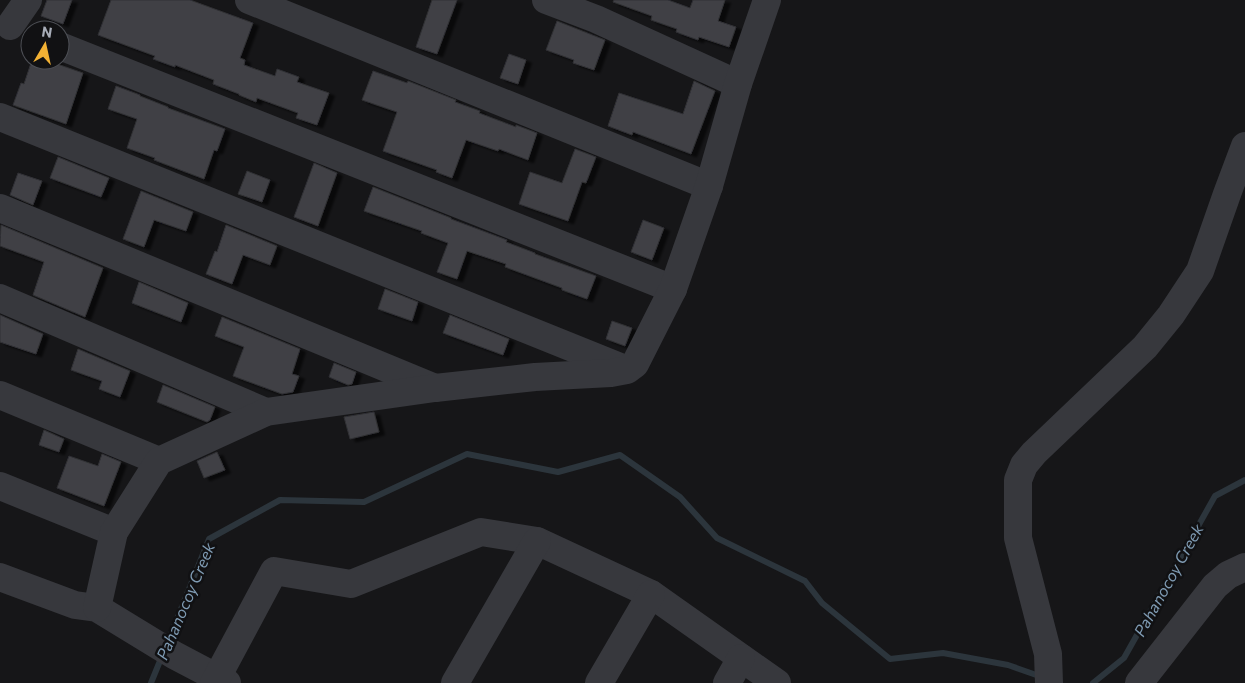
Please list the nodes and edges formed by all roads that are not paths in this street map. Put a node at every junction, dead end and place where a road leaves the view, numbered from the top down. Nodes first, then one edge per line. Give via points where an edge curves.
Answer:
1 (28, 0) edge
2 (249, 0) edge
3 (546, 0) edge
4 (767, 0) edge
5 (600, 10) edge
6 (13, 28) edge
7 (70, 50) edge
8 (738, 84) junction
9 (0, 117) edge
10 (1245, 146) edge
11 (709, 186) junction
12 (0, 208) edge
13 (673, 289) junction
14 (0, 298) edge
15 (627, 370) junction
16 (435, 388) junction
17 (0, 395) edge
18 (266, 412) junction
19 (159, 461) junction
20 (0, 486) edge
21 (114, 532) junction
22 (537, 541) junction
23 (1245, 568) edge
24 (0, 577) edge
25 (651, 594) junction
26 (97, 608) junction
27 (741, 658) junction
28 (219, 681) edge
29 (455, 683) edge
30 (599, 683) edge
31 (727, 683) edge
32 (776, 683) edge
33 (1049, 683) edge
34 (1139, 683) edge

1 - 6 street
2 - 11 street
3 - 5 street
4 - 8 street
5 - 8 street
7 - 13 street
8 - 11 street
9 - 15 street
10 - 33 street via 1200,271 1171,315 1145,347 1034,453 1018,480 1018,538 1048,654
11 - 13 street
12 - 16 street
13 - 15 street via 635,364
14 - 18 street
15 - 16 street
16 - 18 street
17 - 19 street
18 - 19 street
19 - 21 street
20 - 21 street
21 - 26 street
22 - 25 street
22 - 28 street via 481,532 351,584 274,571
22 - 29 street
23 - 34 street via 1228,574 1215,586
24 - 26 street via 75,605
25 - 27 street
25 - 30 street
26 - 28 street
27 - 31 street
27 - 32 street

